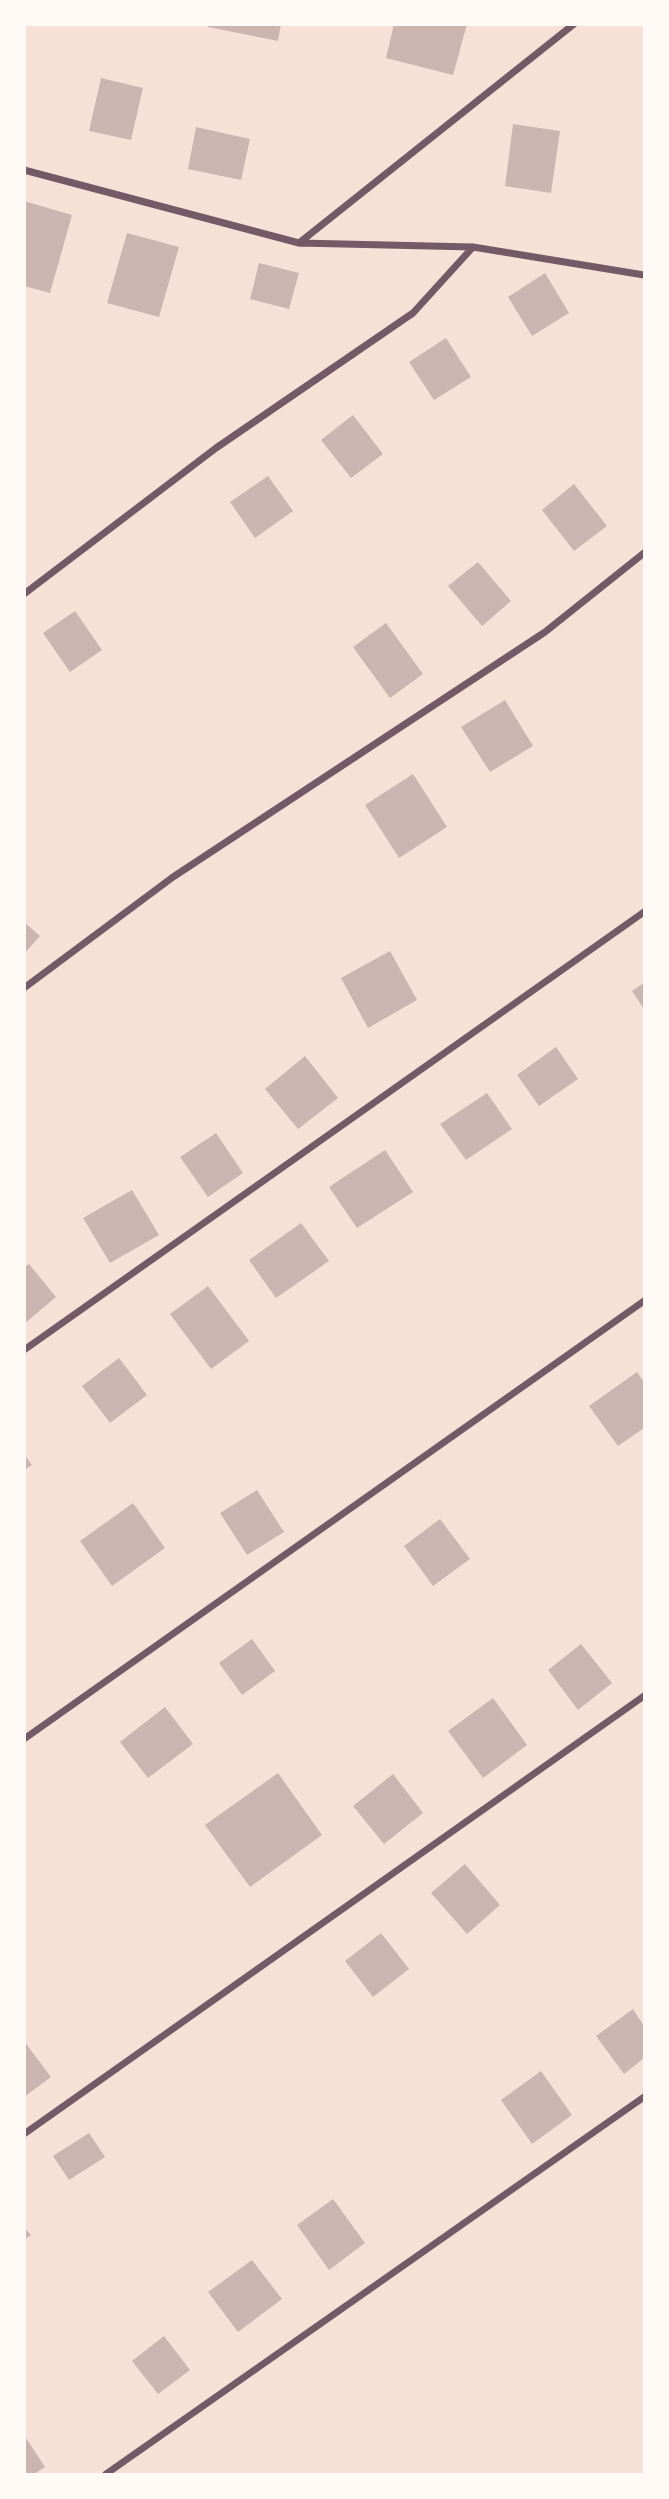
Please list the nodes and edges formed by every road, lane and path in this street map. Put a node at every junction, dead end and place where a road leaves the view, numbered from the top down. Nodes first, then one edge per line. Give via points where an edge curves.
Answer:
1 (574, 24) edge
2 (24, 170) edge
3 (299, 243) junction
4 (473, 247) junction
5 (645, 275) edge
6 (645, 553) edge
7 (24, 594) edge
8 (645, 912) edge
9 (24, 988) edge
10 (645, 1300) edge
11 (24, 1350) edge
12 (645, 1696) edge
13 (24, 1739) edge
14 (645, 2097) edge
15 (24, 2134) edge
16 (106, 2474) edge

1 - 3 street
2 - 3 street
3 - 4 street
4 - 5 street
4 - 7 street via 413,313 216,448
6 - 9 street via 545,632 173,877
8 - 11 street
10 - 13 street
12 - 15 street
14 - 16 street

